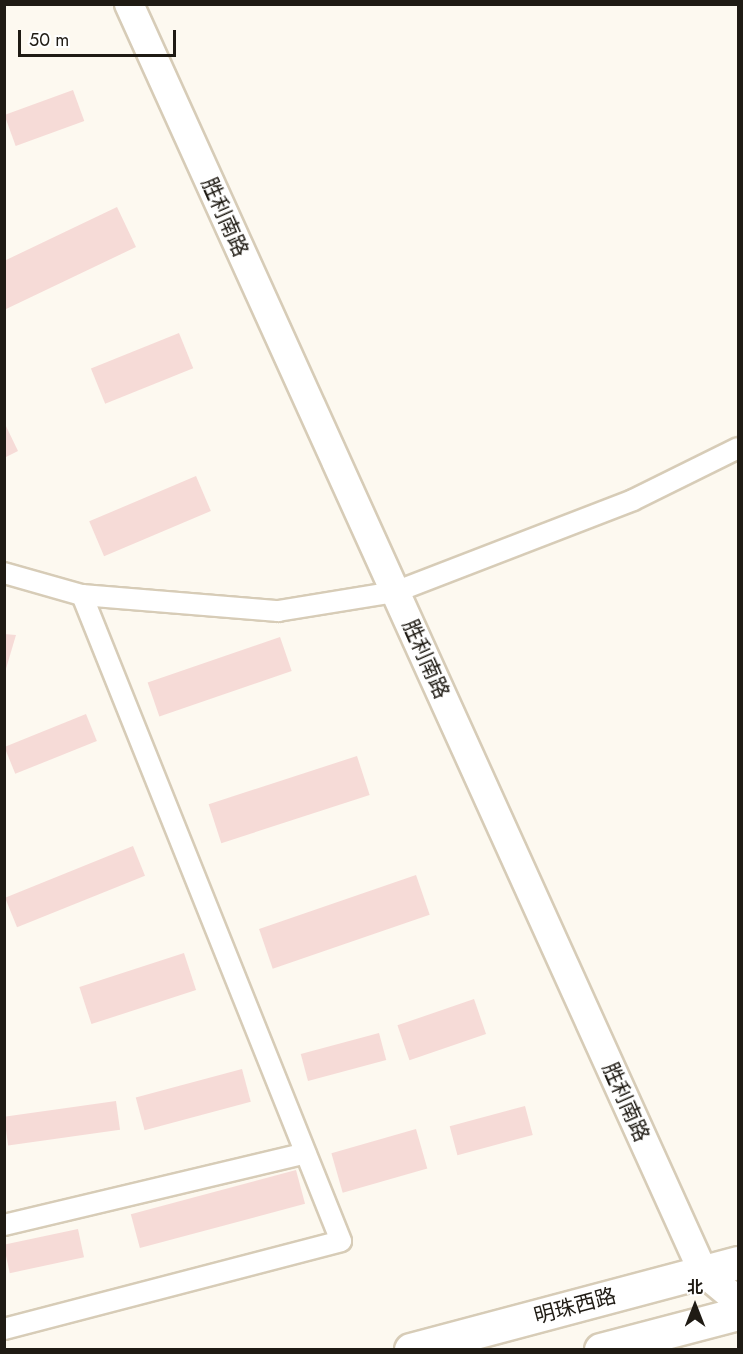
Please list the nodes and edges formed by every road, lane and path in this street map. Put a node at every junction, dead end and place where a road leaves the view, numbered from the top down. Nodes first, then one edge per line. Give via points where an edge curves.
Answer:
1 (129, 4) edge
2 (738, 448) edge
3 (4, 573) edge
4 (395, 592) junction
5 (82, 595) junction
6 (306, 1153) junction
7 (4, 1225) edge
8 (738, 1263) edge
9 (703, 1272) junction
10 (738, 1301) edge
11 (738, 1314) edge
12 (4, 1329) edge
13 (411, 1350) edge
14 (601, 1350) edge

1 - 4 main road, 胜利南路
2 - 4 street via 633,500
3 - 5 street
4 - 5 street via 278,611
4 - 9 main road, 胜利南路
5 - 6 street
6 - 7 street
6 - 12 street via 342,1241
8 - 9 main road, 明珠西路
9 - 10 main road, 胜利南路
9 - 13 main road, 明珠西路
11 - 14 main road

